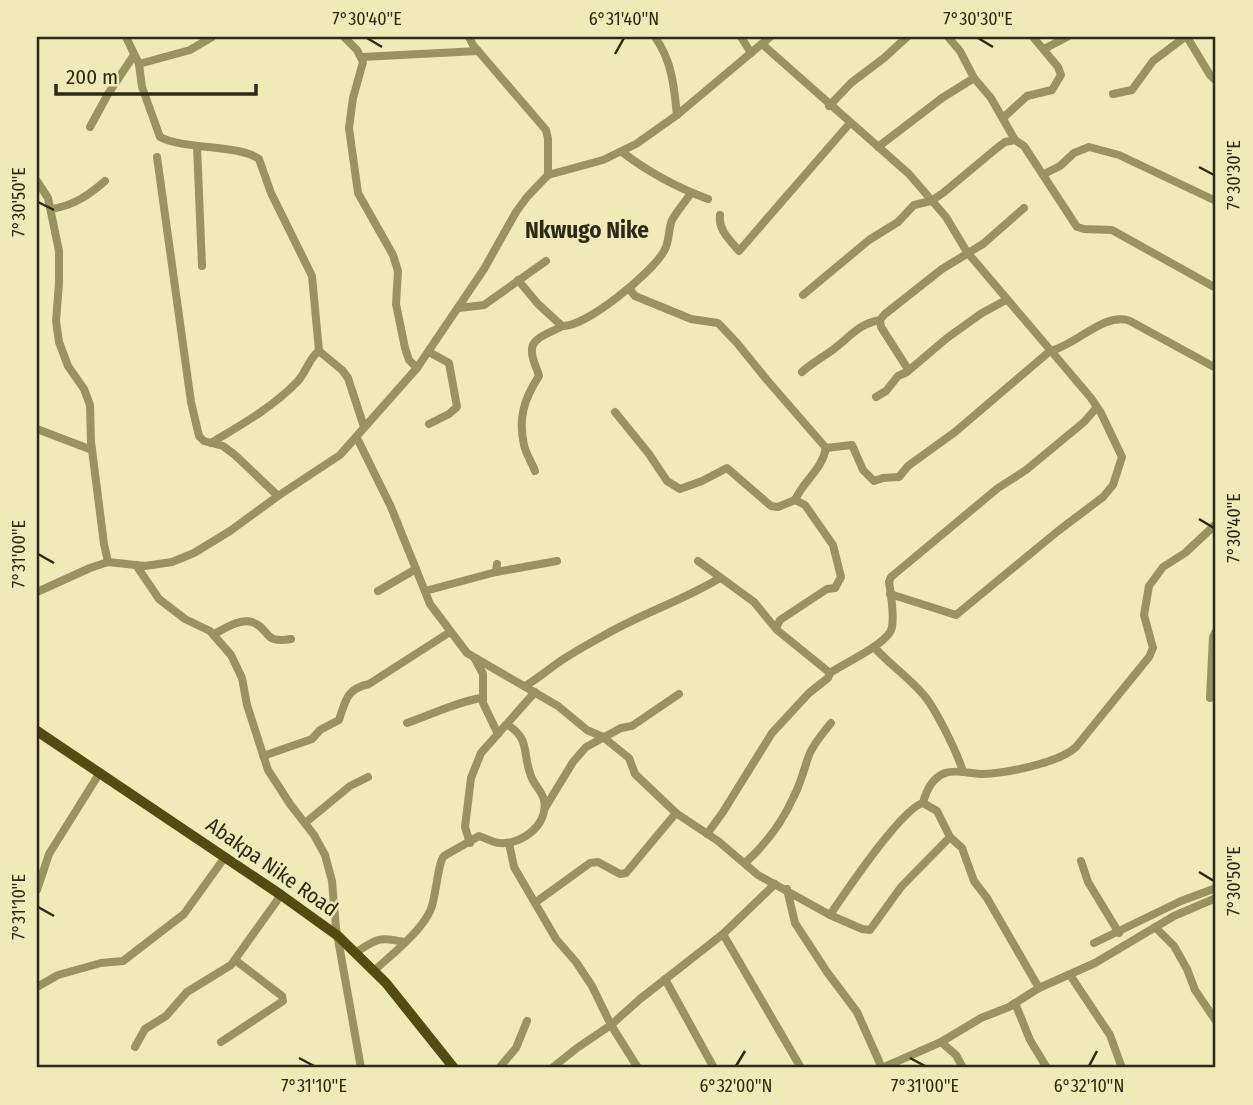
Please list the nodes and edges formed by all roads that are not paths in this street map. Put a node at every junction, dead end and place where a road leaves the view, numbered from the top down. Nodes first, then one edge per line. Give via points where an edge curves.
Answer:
1 (126, 37) edge
2 (212, 37) edge
3 (344, 37) edge
4 (469, 37) edge
5 (655, 37) edge
6 (741, 37) edge
7 (770, 37) edge
8 (907, 37) edge
9 (948, 37) edge
10 (1033, 37) edge
11 (1067, 37) edge
12 (1186, 37) edge
13 (762, 44) junction
14 (1044, 49) junction
15 (478, 51) junction
16 (751, 53) junction
17 (134, 55) junction
18 (362, 57) junction
19 (139, 64) junction
20 (974, 78) junction
21 (1216, 81) edge
22 (1113, 94) dead end
23 (830, 106) junction
24 (677, 115) junction
25 (1003, 117) junction
26 (850, 123) junction
27 (90, 127) dead end
28 (1015, 140) junction
29 (197, 146) junction
30 (878, 147) junction
31 (622, 152) junction
32 (157, 157) dead end
33 (548, 174) junction
34 (1044, 174) junction
35 (37, 181) edge
36 (106, 181) dead end
37 (691, 193) junction
38 (708, 199) dead end
39 (931, 201) junction
40 (1216, 201) edge
41 (1024, 208) dead end
42 (51, 209) junction
43 (720, 215) dead end
44 (967, 252) junction
45 (547, 261) dead end
46 (202, 266) dead end
47 (518, 281) junction
48 (629, 288) junction
49 (1216, 288) edge
50 (803, 295) dead end
51 (1006, 300) junction
52 (459, 307) junction
53 (880, 320) junction
54 (562, 326) junction
55 (319, 351) junction
56 (1050, 351) junction
57 (429, 352) junction
58 (906, 366) dead end
59 (418, 368) junction
60 (1216, 368) edge
61 (802, 372) dead end
62 (876, 397) dead end
63 (1097, 407) junction
64 (615, 412) dead end
65 (429, 424) dead end
66 (364, 427) junction
67 (37, 429) edge
68 (357, 438) junction
69 (211, 443) junction
70 (826, 448) junction
71 (92, 450) junction
72 (535, 471) dead end
73 (278, 496) junction
74 (795, 500) junction
75 (1216, 524) edge
76 (557, 561) dead end
77 (698, 561) dead end
78 (108, 562) junction
79 (136, 565) junction
80 (416, 569) junction
81 (720, 578) junction
82 (378, 591) dead end
83 (425, 591) junction
84 (37, 592) edge
85 (890, 594) junction
86 (776, 628) junction
87 (1216, 631) edge
88 (450, 632) junction
89 (214, 634) junction
90 (291, 639) dead end
91 (874, 647) junction
92 (475, 659) junction
93 (830, 673) junction
94 (524, 686) junction
95 (534, 692) junction
96 (679, 694) dead end
97 (482, 698) junction
98 (1210, 698) dead end
99 (407, 723) dead end
100 (831, 723) dead end
101 (508, 724) junction
102 (37, 731) edge
103 (498, 734) junction
104 (603, 737) junction
105 (263, 756) junction
106 (963, 772) junction
107 (99, 774) junction
108 (368, 777) dead end
109 (923, 803) junction
110 (545, 808) junction
111 (676, 813) junction
112 (305, 823) junction
113 (706, 834) junction
114 (950, 837) junction
115 (470, 843) junction
116 (509, 843) junction
117 (225, 857) junction
118 (1081, 861) dead end
119 (746, 862) junction
120 (775, 884) junction
121 (1216, 888) edge
122 (37, 890) edge
123 (787, 890) junction
124 (281, 894) junction
125 (1216, 898) edge
126 (536, 902) junction
127 (830, 915) junction
128 (1155, 927) junction
129 (1119, 933) junction
130 (723, 934) junction
131 (338, 936) junction
132 (404, 942) junction
133 (1094, 943) dead end
134 (355, 953) junction
135 (235, 960) junction
136 (375, 971) junction
137 (1070, 975) junction
138 (665, 979) junction
139 (37, 987) edge
140 (1039, 988) junction
141 (1015, 1003) junction
142 (527, 1021) dead end
143 (1216, 1021) edge
144 (611, 1025) junction
145 (221, 1042) dead end
146 (942, 1042) junction
147 (135, 1047) dead end
148 (361, 1068) edge
149 (454, 1068) edge
150 (499, 1068) edge
151 (556, 1068) edge
152 (638, 1068) edge
153 (714, 1068) edge
154 (801, 1068) edge
155 (882, 1068) edge
156 (963, 1068) edge
157 (1047, 1068) edge
158 (1122, 1068) edge

1 - 17 street
2 - 19 street via 190,50
3 - 18 street
4 - 15 street
5 - 24 street via 672,72
6 - 16 street
7 - 13 street
8 - 23 street
9 - 20 street
10 - 14 street
11 - 14 street
12 - 21 street
12 - 22 street via 1153,61 1132,90
13 - 16 street
13 - 23 street
14 - 25 street via 1061,75 1057,82 1052,90 1027,96
15 - 18 street
15 - 33 street via 546,130
16 - 24 street
17 - 19 street
17 - 27 street
18 - 59 street via 349,128 358,193 396,264 396,304 405,348
19 - 29 street via 159,137
20 - 25 street
20 - 30 street
23 - 26 street
24 - 31 street
25 - 28 street
26 - 30 street
26 - 43 street via 739,250 724,234
28 - 34 street
28 - 39 street via 1005,142
29 - 46 street
29 - 55 street via 259,159 312,276
30 - 39 street
31 - 33 street
31 - 37 street
32 - 69 street via 191,402 199,436
33 - 52 street via 516,212
34 - 40 street via 1089,147 1119,155
34 - 49 street via 1077,227 1112,230
35 - 42 street
36 - 42 street via 71,205
37 - 38 street
37 - 48 street via 672,220 664,252
39 - 44 street
39 - 50 street via 914,205
41 - 44 street via 1004,228
42 - 71 street via 59,251 59,342 88,397
44 - 51 street
44 - 53 street
45 - 47 street
47 - 52 street via 484,304
47 - 54 street
48 - 54 street via 594,314
48 - 70 street via 635,296 691,319 718,323
51 - 56 street
51 - 62 street via 947,338
52 - 57 street
53 - 58 street
53 - 61 street via 851,332
54 - 72 street via 533,344 539,376 521,410 524,448
55 - 66 street via 348,378
55 - 69 street via 284,395
56 - 60 street via 1119,318
56 - 63 street
56 - 70 street via 899,477 874,481 863,470 852,445
57 - 59 street
57 - 65 street via 449,363 457,407
59 - 66 street
63 - 85 street via 1026,470 895,573 889,582
63 - 85 street via 1122,457 1103,497 956,615
64 - 74 street via 667,481 680,489 727,468 771,506
66 - 68 street
67 - 71 street
68 - 73 street via 340,456
68 - 80 street
69 - 73 street via 235,455
70 - 74 street via 820,467
71 - 78 street
73 - 79 street via 194,554 166,564
74 - 86 street via 805,505 833,545 841,578 835,587 780,620
75 - 106 street via 1157,573 1149,586 1144,615 1153,648 1149,657 1076,747 1018,769
76 - 83 street via 496,568
77 - 81 street
78 - 79 street
78 - 84 street
79 - 89 street via 159,599
80 - 82 street
80 - 83 street
81 - 86 street via 754,602
81 - 94 street via 603,636
83 - 88 street
85 - 91 street via 892,628
86 - 93 street
87 - 98 street
88 - 92 street
88 - 105 street via 369,684 355,687 346,697 339,719 313,739
89 - 90 street via 247,621 272,640
89 - 105 street via 240,673
91 - 93 street
91 - 106 street via 922,692
92 - 94 street
92 - 97 street via 483,674
93 - 113 street via 772,733
94 - 95 street
95 - 101 street
95 - 104 street
96 - 104 street via 632,726
97 - 99 street
97 - 103 street
100 - 119 street via 815,743 784,815
101 - 103 street
101 - 110 street via 525,744 525,756
102 - 107 main road, Abakpa Nike Road
103 - 115 street via 481,753 471,778 465,827
104 - 110 street via 573,762
104 - 111 street via 629,758 635,774
105 - 112 street
106 - 109 street via 936,778
107 - 117 main road, Abakpa Nike Road
107 - 122 street via 49,854
108 - 112 street
109 - 114 street via 937,811
109 - 127 street via 908,813 865,864
110 - 116 street via 536,827
111 - 113 street
111 - 126 street via 626,873 590,863
112 - 131 street via 330,870
113 - 119 street
114 - 127 street via 901,887 870,930
114 - 140 street via 962,848 974,881
115 - 116 street via 479,836
115 - 132 street via 440,860 431,909
116 - 126 street via 514,866
117 - 124 main road, Abakpa Nike Road
117 - 139 street via 184,914 123,961 58,975
118 - 129 street via 1088,882
119 - 120 street
120 - 123 street
120 - 130 street
121 - 129 street
123 - 127 street
123 - 155 street via 795,923 857,1012
124 - 131 main road, Abakpa Nike Road
124 - 135 street
125 - 128 street
126 - 144 street via 556,939 592,986
128 - 137 street
128 - 143 street via 1174,946
129 - 133 street
130 - 138 street
130 - 154 street
131 - 134 main road, Abakpa Nike Road
131 - 148 street
132 - 134 street via 377,939
132 - 136 street
134 - 136 main road, Abakpa Nike Road
135 - 145 street via 283,1001
135 - 147 street via 187,992 166,1016 145,1029
136 - 149 main road, Abakpa Nike Road
137 - 140 street
137 - 158 street via 1110,1035
138 - 144 street
138 - 153 street
140 - 141 street
141 - 146 street
141 - 157 street
142 - 150 street via 516,1048
144 - 151 street
144 - 152 street
146 - 155 street
146 - 156 street

